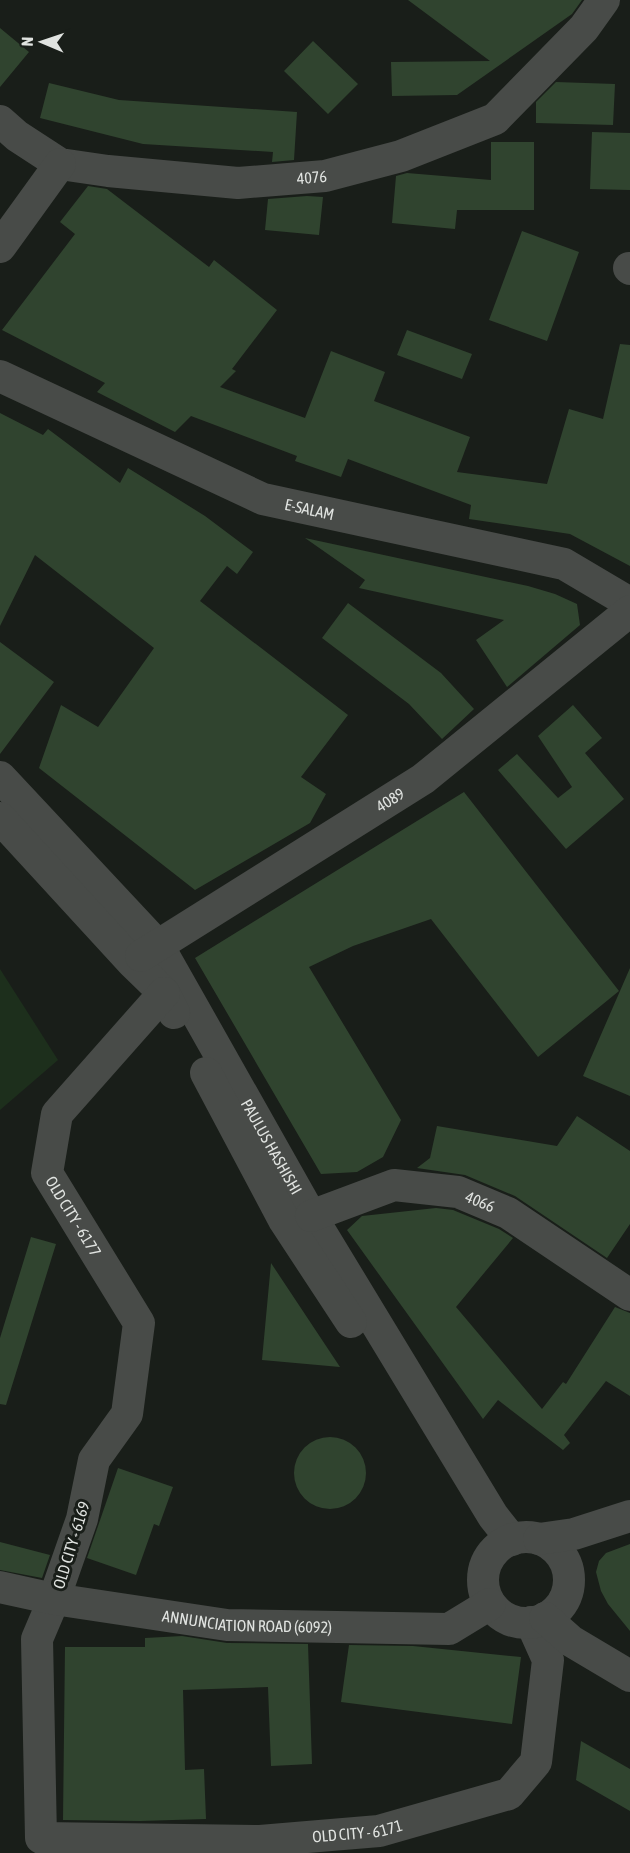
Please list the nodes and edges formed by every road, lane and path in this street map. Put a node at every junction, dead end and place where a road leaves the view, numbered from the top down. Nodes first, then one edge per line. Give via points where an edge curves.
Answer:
1 (604, 0) edge
2 (0, 121) edge
3 (60, 164) junction
4 (0, 247) edge
5 (0, 376) edge
6 (630, 603) edge
7 (630, 611) edge
8 (0, 777) edge
9 (0, 818) edge
10 (159, 947) junction
11 (132, 962) junction
12 (164, 993) junction
13 (310, 1216) junction
14 (630, 1295) edge
15 (139, 1323) joint
16 (630, 1516) edge
17 (630, 1534) edge
18 (515, 1543) junction
19 (567, 1567) junction
20 (0, 1587) edge
21 (54, 1599) junction
22 (490, 1604) junction
23 (547, 1614) junction
24 (630, 1656) edge
25 (630, 1676) edge

1 - 3 street, 4076 via 584,27 495,119 401,156 325,176 238,183
2 - 3 street
3 - 4 street
5 - 6 street, E-SALAM via 263,499 564,564
7 - 10 street, 4089 via 423,779
8 - 10 street, PAULUS HASHISHI
9 - 11 street, PAULUS HASHISHI
10 - 11 street, 4089
10 - 13 street, PAULUS HASHISHI
11 - 12 street, PAULUS HASHISHI
12 - 15 street, OLD CITY - 6177 via 57,1113 47,1173
12 - 18 street, PAULUS HASHISHI via 284,1220 484,1522
13 - 14 street, 4066 via 394,1185 458,1192 508,1213
13 - 18 street, PAULUS HASHISHI via 493,1516
15 - 21 street, OLD CITY - 6169 via 127,1414 94,1460 82,1519
16 - 18 street via 574,1534
17 - 19 street via 580,1543
18 - 19 street via 556,1550
18 - 22 street via 487,1563 485,1591
19 - 23 street via 569,1579
20 - 21 street, ANNUNCIATION ROAD (6092)
21 - 22 street, ANNUNCIATION ROAD (6092) via 228,1625 449,1629
21 - 23 street, OLD CITY - 6171 via 37,1639 41,1838 260,1841 379,1832 509,1794 536,1762 548,1660
22 - 23 street via 508,1619 524,1623
23 - 24 street
23 - 25 street via 571,1641

